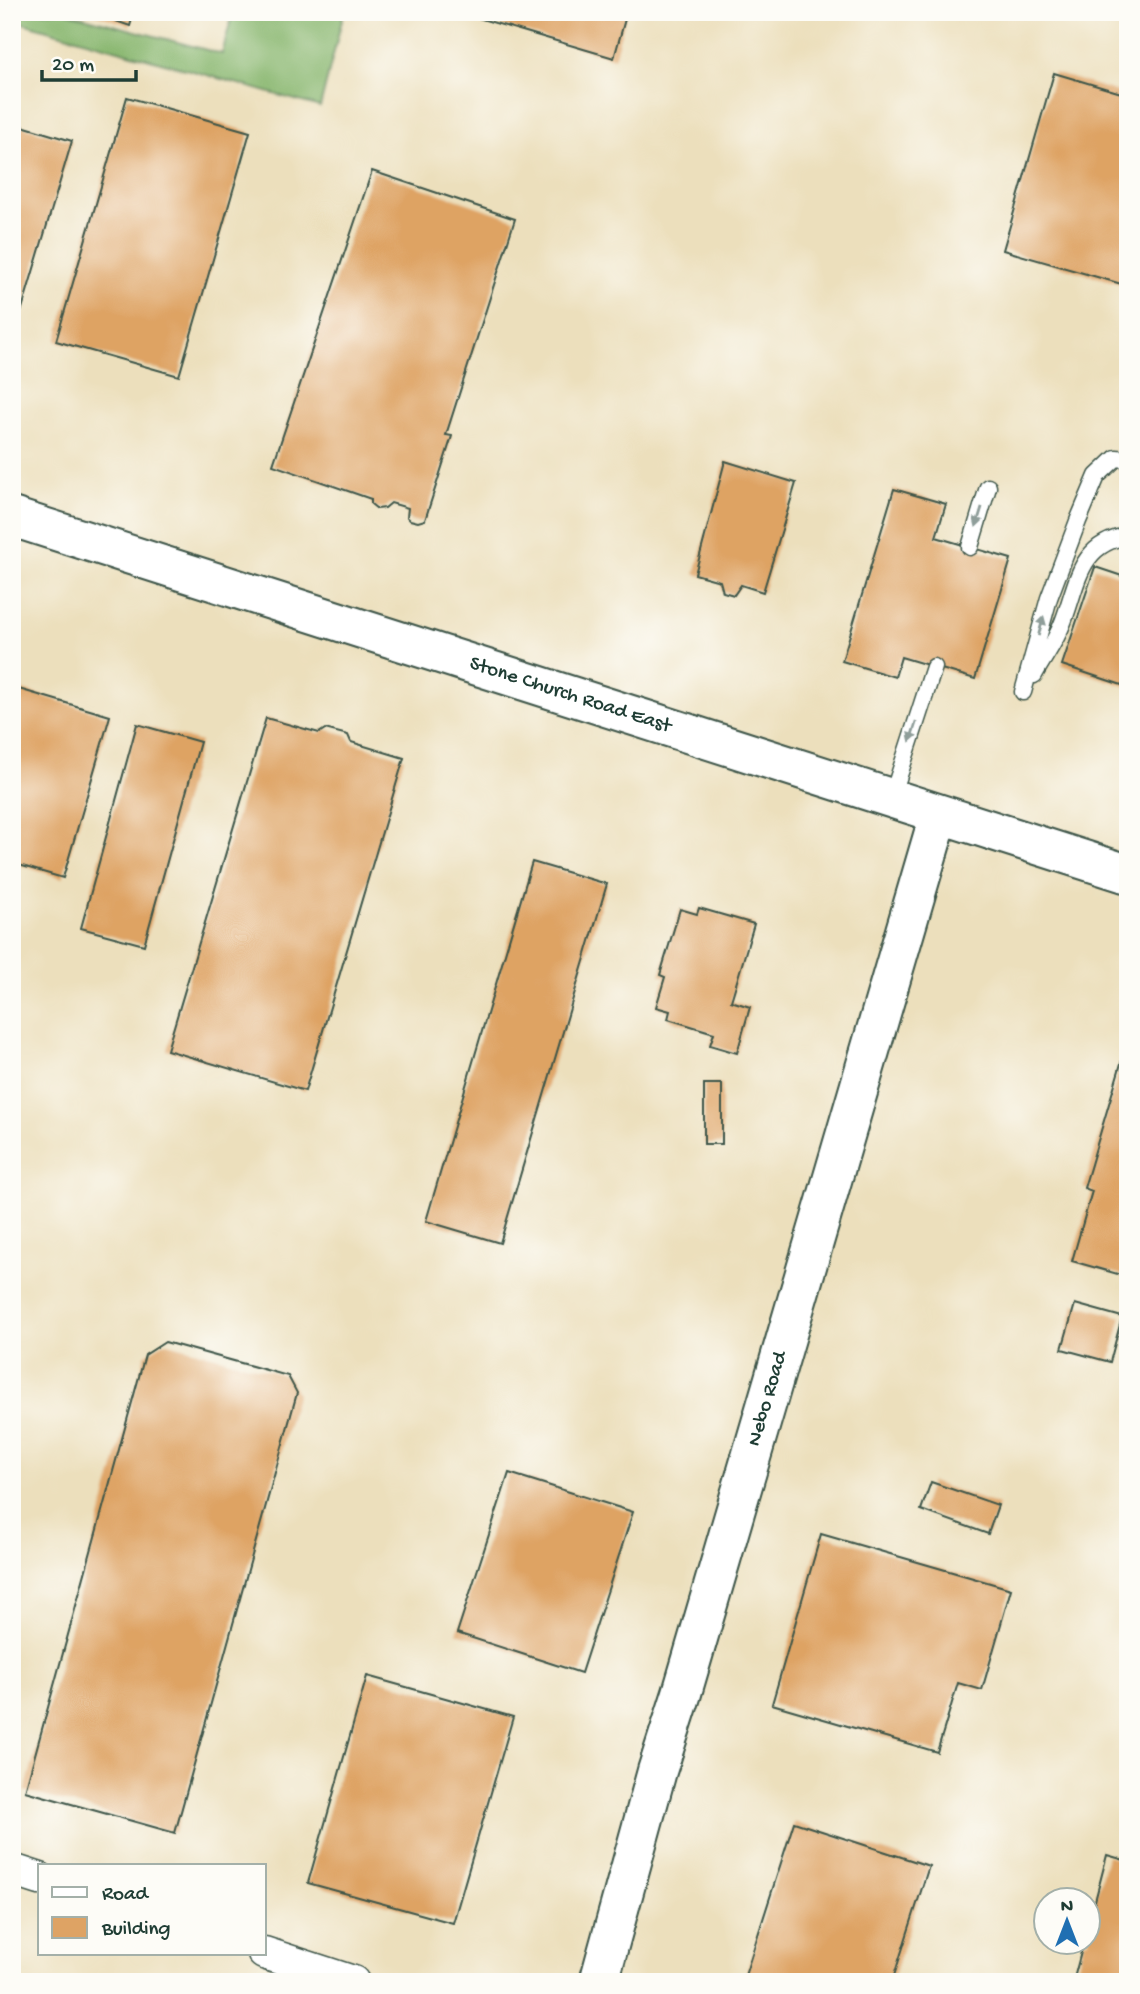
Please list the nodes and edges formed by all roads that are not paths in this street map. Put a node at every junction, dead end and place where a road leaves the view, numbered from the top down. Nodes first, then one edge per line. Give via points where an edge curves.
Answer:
1 (1128, 459) edge
2 (988, 487) dead end
3 (12, 517) edge
4 (1128, 536) edge
5 (970, 547) dead end
6 (934, 667) dead end
7 (891, 800) junction
8 (939, 815) junction
9 (1128, 874) edge
10 (12, 1870) edge
11 (38, 1878) edge
12 (266, 1954) edge
13 (353, 1982) edge
14 (599, 1982) edge

4 -> 1 lane via 1111,538 1095,548 1081,570 1054,641 1023,692 1049,598 1097,476 1116,458
2 -> 5 lane
3 - 7 street, Stone Church Road East
6 -> 7 lane
7 - 8 street, Stone Church Road East
8 - 9 street, Stone Church Road East
8 - 14 street, Nebo Road
10 - 11 street
12 - 13 street

